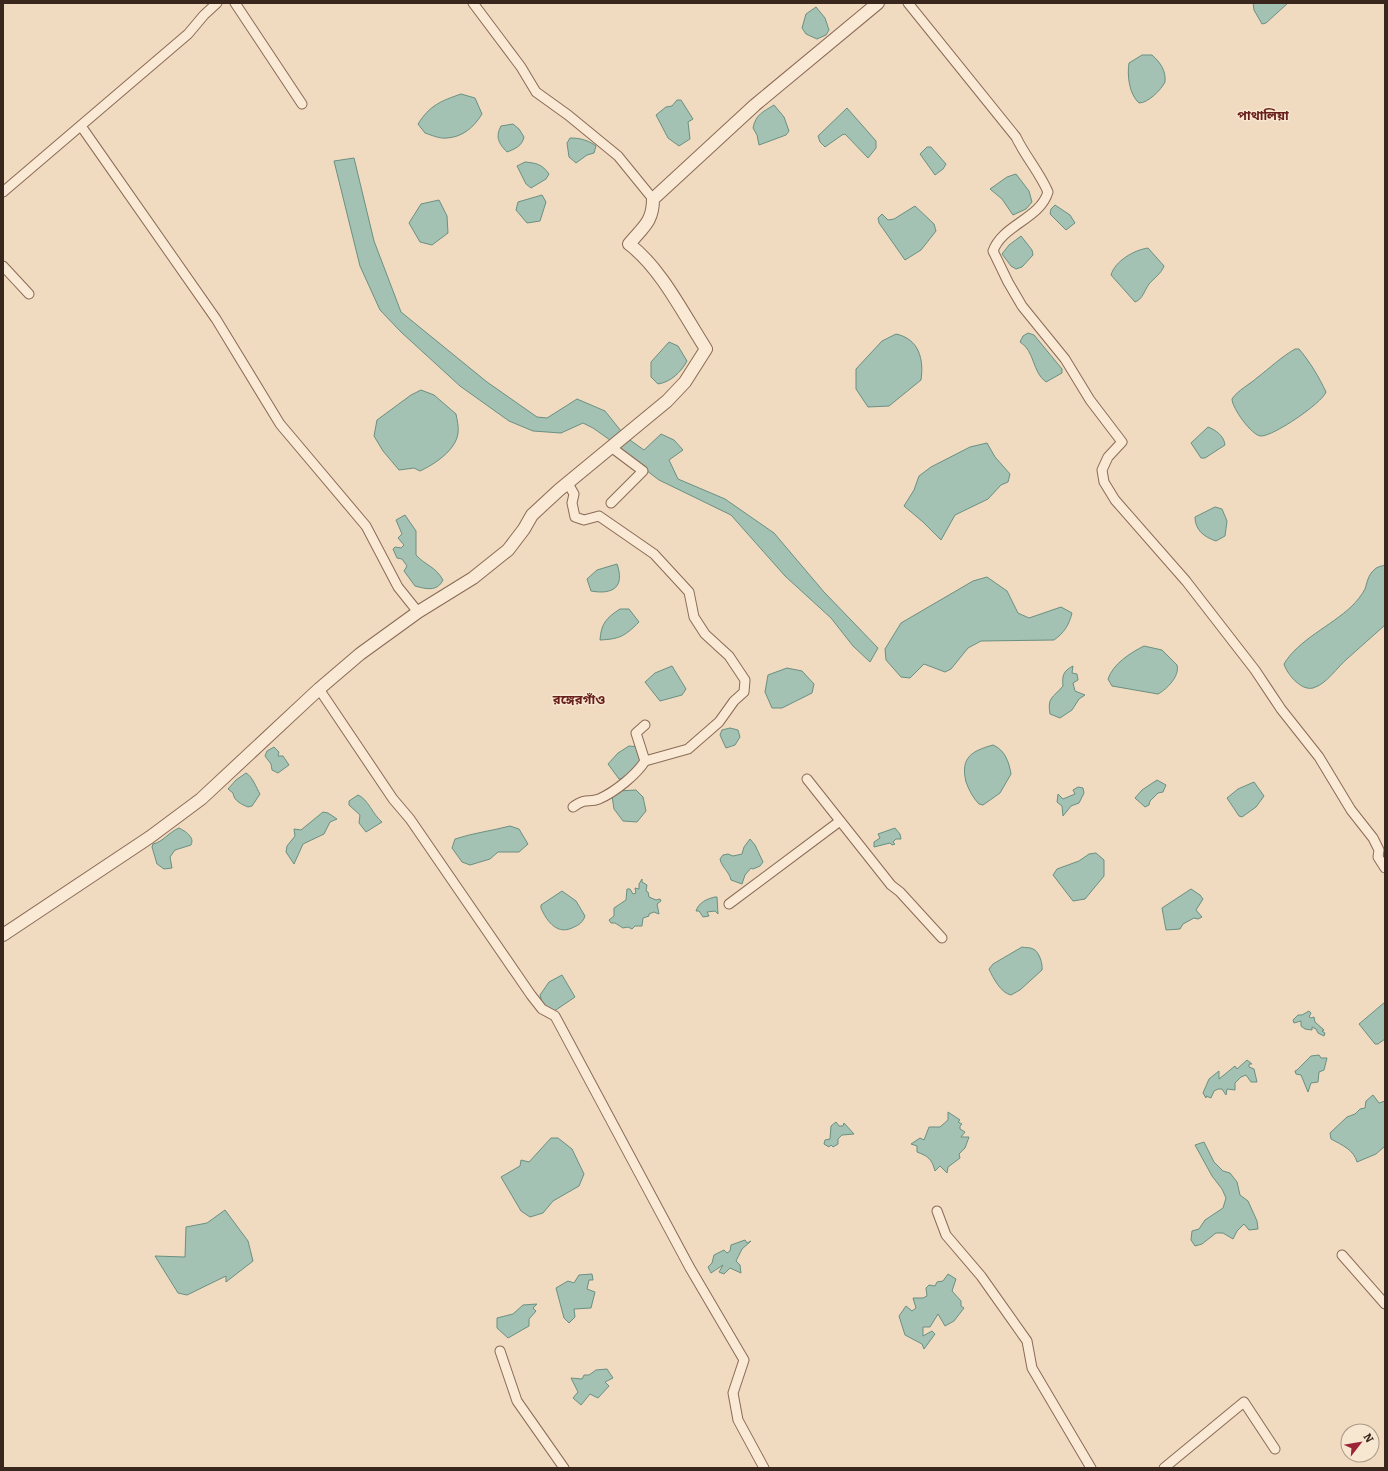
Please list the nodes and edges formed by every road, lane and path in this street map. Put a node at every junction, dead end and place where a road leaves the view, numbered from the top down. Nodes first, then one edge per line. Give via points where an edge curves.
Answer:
1 (217, 3) edge
2 (235, 3) edge
3 (473, 3) edge
4 (878, 3) edge
5 (908, 3) edge
6 (302, 104) dead end
7 (81, 126) junction
8 (3, 192) edge
9 (653, 199) junction
10 (3, 266) edge
11 (29, 294) dead end
12 (611, 447) junction
13 (566, 484) junction
14 (610, 503) dead end
15 (418, 612) junction
16 (319, 689) junction
17 (645, 725) dead end
18 (645, 761) junction
19 (807, 779) dead end
20 (573, 806) dead end
21 (840, 821) junction
22 (1385, 868) edge
23 (730, 904) dead end
24 (3, 935) edge
25 (942, 938) dead end
26 (937, 1212) dead end
27 (1342, 1255) dead end
28 (1385, 1304) edge
29 (500, 1351) dead end
30 (1275, 1449) dead end
31 (564, 1468) edge
32 (764, 1468) edge
33 (1091, 1468) edge
34 (1164, 1468) edge

1 - 7 street via 188,34
2 - 6 street
3 - 9 street via 521,67 536,92 618,156
4 - 9 street via 755,105
5 - 22 street via 1016,137 1048,192 1042,204 1000,238 993,251 1022,306 1065,359 1090,400 1122,442 1108,457 1102,470 1104,482 1138,528 1156,545 1162,556 1211,612 1319,757 1351,810 1377,844 1378,857
7 - 8 street
7 - 15 street via 216,319 280,424 366,526 398,587
9 - 12 street via 653,213 649,221 629,244 642,254 670,292 706,349 685,382 667,401
10 - 11 street
12 - 13 street
12 - 14 street via 643,471
13 - 15 street via 532,515 508,550 473,578
13 - 18 street via 574,494 572,503 575,517 584,520 599,516 654,554 689,592 694,617 705,634 729,656 745,680 744,692 723,717 688,748
15 - 16 street via 360,654
16 - 24 street via 201,799 150,837
16 - 32 street via 531,995 542,1009 555,1016 690,1268 744,1360 733,1393 738,1420
17 - 18 street via 636,733
18 - 20 street via 637,773 610,793 598,799 582,800
19 - 21 street
21 - 23 street
21 - 25 street via 891,885
26 - 33 street via 946,1236 981,1276 1027,1341 1032,1368
27 - 28 street
29 - 31 street via 517,1401
30 - 34 street via 1244,1402

